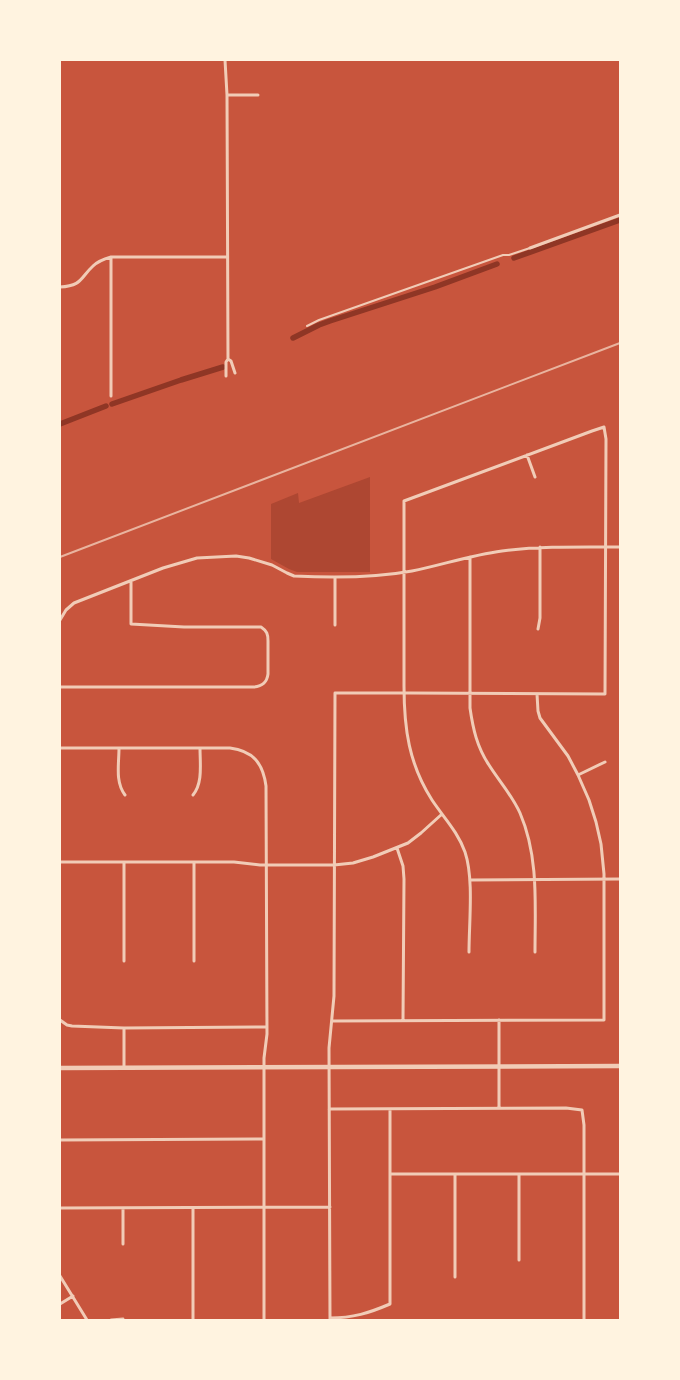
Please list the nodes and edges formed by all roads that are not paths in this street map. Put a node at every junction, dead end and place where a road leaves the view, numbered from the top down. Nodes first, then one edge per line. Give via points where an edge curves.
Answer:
1 (224, 60) edge
2 (227, 95) junction
3 (258, 95) dead end
4 (620, 215) edge
5 (530, 248) joint
6 (111, 257) junction
7 (227, 257) junction
8 (60, 287) edge
9 (307, 326) dead end
10 (228, 359) junction
11 (235, 373) dead end
12 (226, 376) dead end
13 (111, 396) dead end
14 (527, 455) junction
15 (535, 477) dead end
16 (540, 547) junction
17 (605, 547) junction
18 (620, 547) edge
19 (470, 557) junction
20 (404, 572) junction
21 (335, 577) junction
22 (131, 581) junction
23 (60, 620) edge
24 (335, 625) dead end
25 (538, 629) dead end
26 (60, 687) edge
27 (404, 693) junction
28 (470, 694) junction
29 (537, 694) junction
30 (60, 748) edge
31 (119, 748) junction
32 (200, 748) junction
33 (605, 762) dead end
34 (578, 775) junction
35 (193, 795) dead end
36 (125, 796) dead end
37 (442, 814) junction
38 (397, 848) junction
39 (60, 862) edge
40 (124, 862) junction
41 (194, 862) junction
42 (266, 865) junction
43 (334, 865) junction
44 (535, 879) junction
45 (604, 879) junction
46 (620, 879) edge
47 (470, 880) junction
48 (469, 952) dead end
49 (535, 952) dead end
50 (124, 961) dead end
51 (194, 961) dead end
52 (332, 1020) junction
53 (403, 1020) junction
54 (499, 1020) junction
55 (61, 1021) edge
56 (266, 1027) junction
57 (124, 1028) junction
58 (330, 1066) junction
59 (499, 1066) junction
60 (620, 1066) edge
61 (124, 1067) junction
62 (264, 1067) junction
63 (60, 1068) edge
64 (390, 1108) junction
65 (499, 1108) junction
66 (330, 1109) junction
67 (264, 1139) junction
68 (60, 1140) edge
69 (390, 1174) junction
70 (455, 1174) junction
71 (519, 1174) junction
72 (584, 1174) junction
73 (620, 1174) edge
74 (264, 1207) junction
75 (330, 1207) junction
76 (60, 1208) edge
77 (123, 1208) junction
78 (193, 1208) junction
79 (123, 1244) dead end
80 (519, 1260) dead end
81 (60, 1276) edge
82 (455, 1277) dead end
83 (73, 1296) junction
84 (60, 1304) edge
85 (123, 1319) edge
86 (330, 1319) edge
87 (87, 1320) edge
88 (111, 1320) edge
89 (193, 1320) edge
90 (264, 1320) edge
91 (584, 1320) edge

1 - 2 street
2 - 3 street
2 - 7 street
4 - 5 street
5 - 9 lane
6 - 7 street
6 - 8 street via 92,266 74,285
6 - 13 street
7 - 10 street
10 - 11 street
10 - 12 street
14 - 15 street
14 - 17 street via 604,427
14 - 20 street via 404,502
16 - 17 street
16 - 19 street
16 - 25 street
17 - 18 street
17 - 29 street via 605,694
19 - 20 street
19 - 28 street
20 - 21 street
20 - 27 street
21 - 22 street via 294,576 261,561 214,556 181,562
21 - 24 street
22 - 23 street via 74,603
22 - 26 street via 131,624 261,627 268,636 267,679 254,687
27 - 28 street
27 - 37 street via 412,757 422,783
27 - 43 street via 335,693
28 - 29 street
28 - 44 street via 473,729 479,748 519,811 532,852
29 - 34 street via 540,718
30 - 31 street
31 - 32 street
31 - 36 street via 119,783
32 - 35 street via 200,784
32 - 42 street via 238,749 255,758 262,769 266,786
33 - 34 street
34 - 45 street via 596,822
37 - 38 street via 415,838
37 - 47 street via 462,844
38 - 43 street via 359,862
38 - 53 street via 404,879
39 - 40 street
40 - 41 street
40 - 50 street
41 - 42 street
41 - 51 street
42 - 43 street
42 - 56 street
43 - 52 street
44 - 45 street
44 - 47 street
44 - 49 street
45 - 46 street
45 - 54 street via 604,1020
47 - 48 street
52 - 53 street
52 - 58 street
53 - 54 street
54 - 59 street
55 - 57 street via 72,1026
56 - 57 street
56 - 62 street
57 - 61 street
58 - 59 street
58 - 62 street
58 - 66 street
59 - 60 street
59 - 65 street
61 - 62 street
61 - 63 street
62 - 67 street
64 - 65 street
64 - 66 street
64 - 69 street
65 - 72 street via 582,1110
66 - 75 street
67 - 68 street
67 - 74 street
69 - 70 street
69 - 86 street via 390,1304 364,1315
70 - 71 street
70 - 82 street
71 - 72 street
71 - 80 street
72 - 73 street
72 - 91 street
74 - 75 street
74 - 78 street
74 - 90 street
75 - 86 street
76 - 77 street
77 - 78 street
77 - 79 street
78 - 89 street
81 - 83 street
83 - 84 street
83 - 87 street
85 - 88 street

